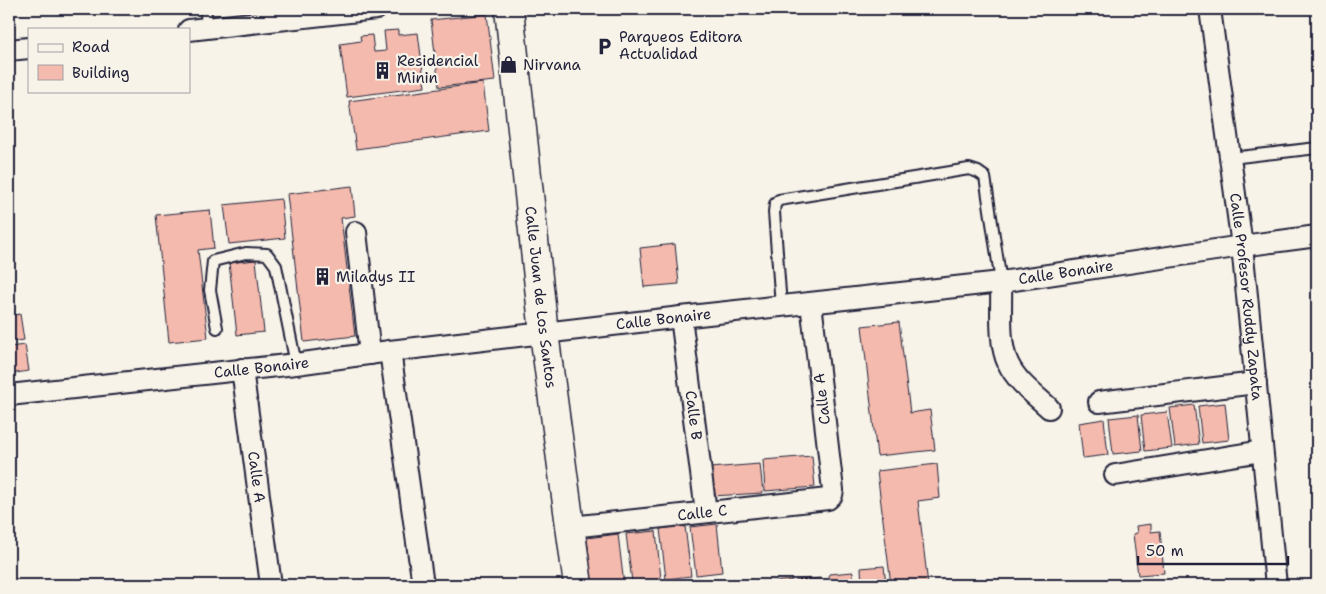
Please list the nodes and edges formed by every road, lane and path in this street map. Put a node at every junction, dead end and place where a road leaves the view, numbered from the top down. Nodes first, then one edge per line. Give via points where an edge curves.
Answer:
1 (376, 9) edge
2 (509, 9) edge
3 (1210, 9) edge
4 (200, 22) edge
5 (28, 48) edge
6 (9, 50) edge
7 (1317, 148) edge
8 (1230, 158) junction
9 (356, 232) dead end
10 (1317, 236) edge
11 (1242, 246) junction
12 (1001, 282) junction
13 (811, 303) junction
14 (781, 306) junction
15 (681, 317) junction
16 (217, 328) dead end
17 (544, 333) junction
18 (380, 352) junction
19 (296, 364) junction
20 (242, 369) junction
21 (1256, 383) junction
22 (9, 395) edge
23 (1099, 402) dead end
24 (1049, 408) dead end
25 (1262, 451) junction
26 (1115, 475) dead end
27 (832, 495) joint
28 (706, 512) junction
29 (571, 527) junction
30 (271, 585) edge
31 (423, 585) edge
32 (578, 585) edge
33 (1276, 585) edge

1 - 4 street
2 - 17 street, Calle Juan de Los Santos
3 - 8 street, Calle Profesor Ruddy Zapata
5 - 6 street
7 - 8 lane
8 - 11 street, Calle Profesor Ruddy Zapata
9 - 18 street
10 - 11 street, Calle Bonaire
11 - 12 street, Calle Bonaire
11 - 21 street, Calle Profesor Ruddy Zapata
12 - 13 street, Calle Bonaire
12 - 14 lane via 985,177 970,169 779,200 774,212
12 - 24 street via 1007,362 1021,382
13 - 14 street, Calle Bonaire
13 - 27 street, Calle A
14 - 15 street, Calle Bonaire
15 - 17 street, Calle Bonaire
15 - 28 street, Calle B
16 - 19 lane via 210,290 213,261 246,253 267,254 276,266
17 - 18 street, Calle Bonaire
17 - 29 street, Calle Juan de Los Santos
18 - 19 street, Calle Bonaire
18 - 31 street
19 - 20 street, Calle Bonaire
20 - 22 street, Calle Bonaire
20 - 30 street, Calle A
21 - 23 street
21 - 25 street, Calle Profesor Ruddy Zapata
25 - 26 street
25 - 33 street, Calle Profesor Ruddy Zapata
27 - 28 street, Calle C via 828,500
28 - 29 street, Calle C
29 - 32 street, Calle Juan de Los Santos

